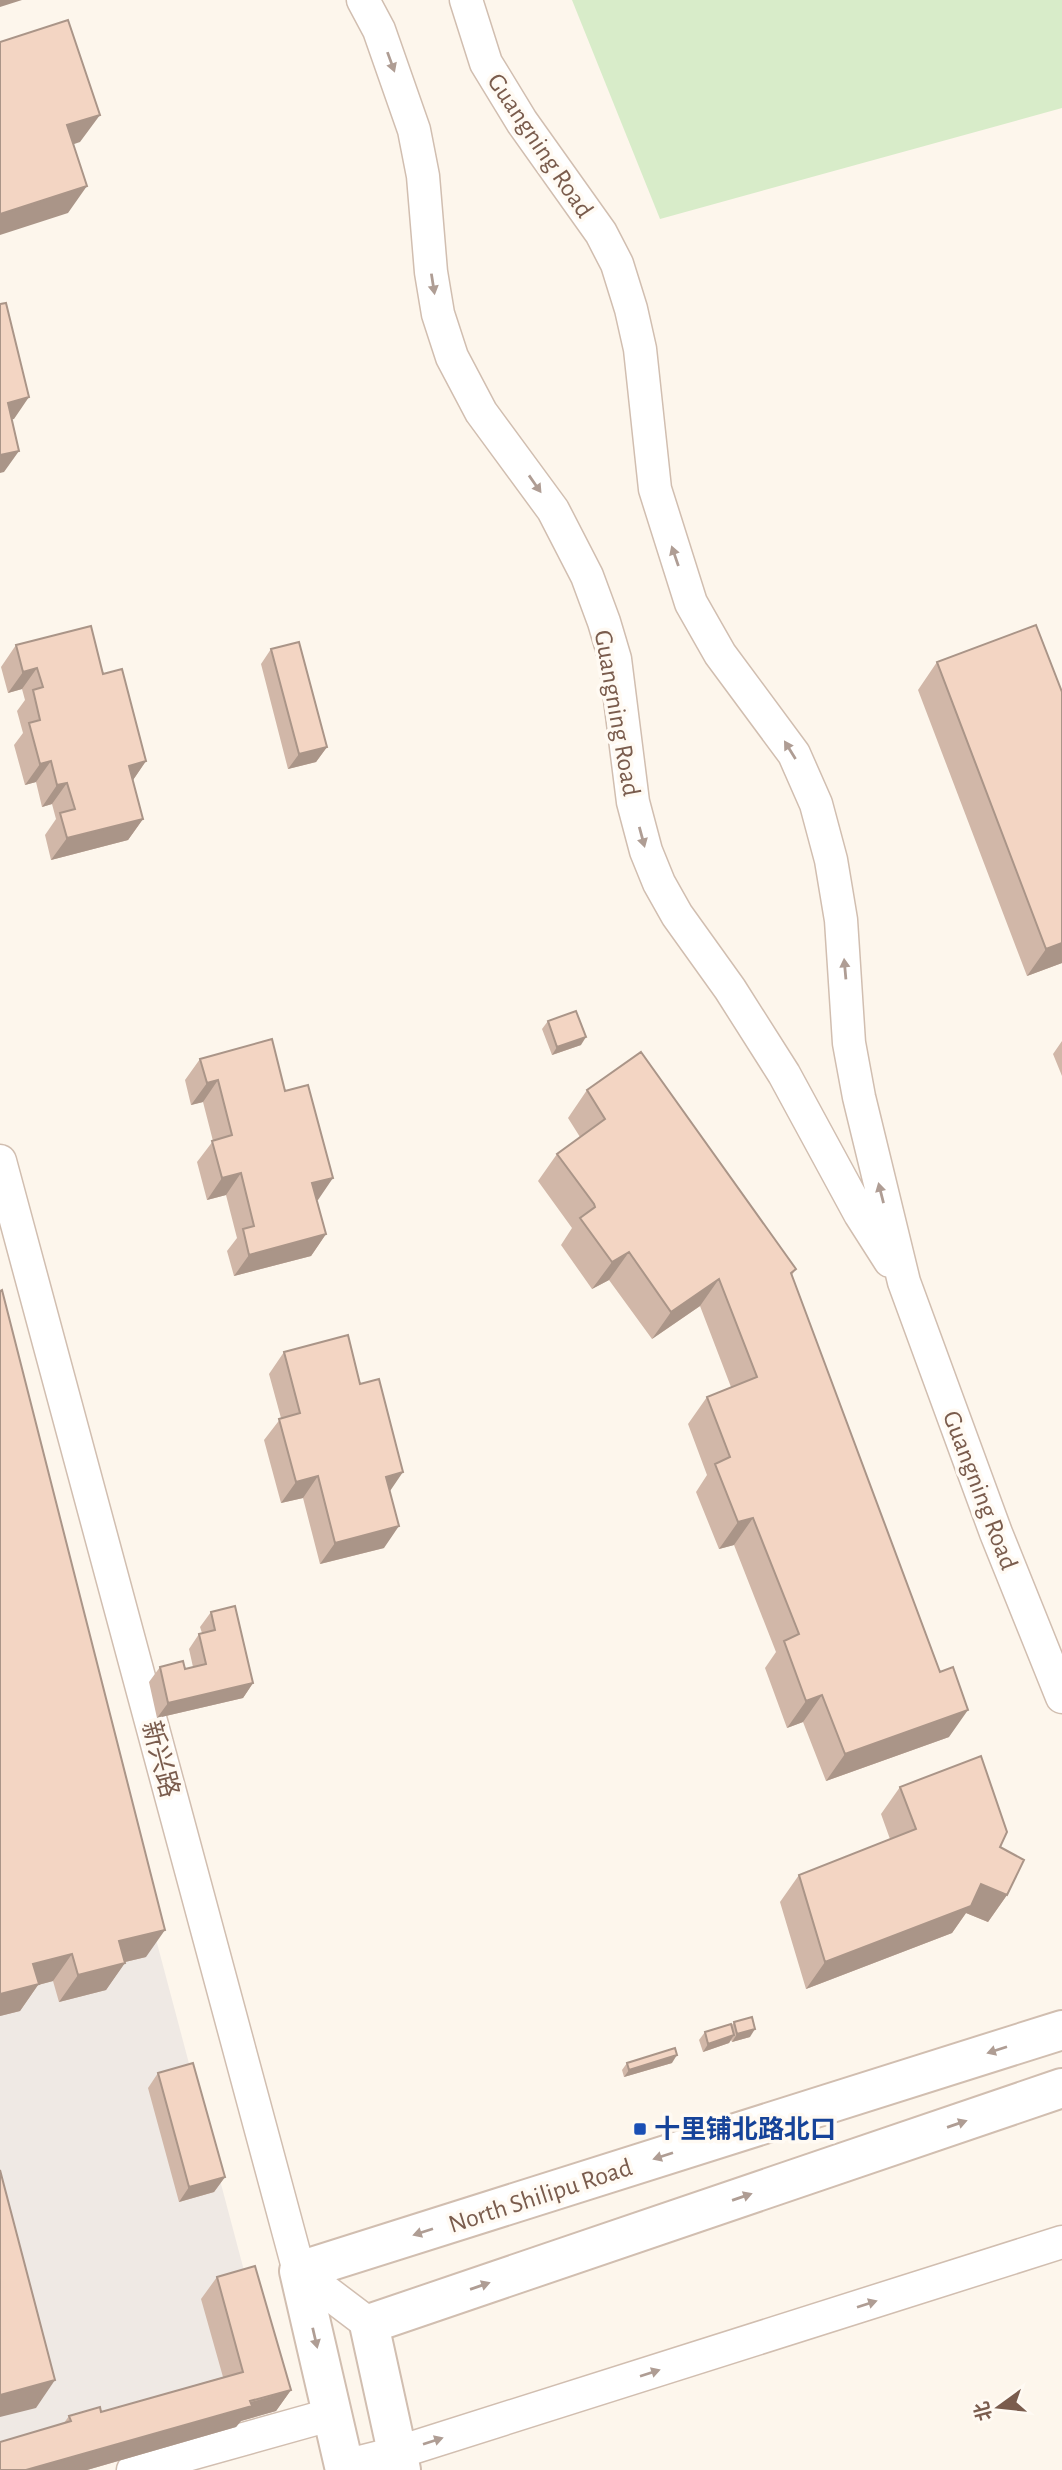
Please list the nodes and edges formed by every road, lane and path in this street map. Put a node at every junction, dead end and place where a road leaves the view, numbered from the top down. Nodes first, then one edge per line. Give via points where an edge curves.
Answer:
1 (363, 0) edge
2 (466, 0) edge
3 (0, 1161) edge
4 (904, 1282) junction
5 (1062, 1697) edge
6 (1062, 2030) edge
7 (1062, 2088) edge
8 (1062, 2242) edge
9 (299, 2271) junction
10 (369, 2324) junction
11 (332, 2414) junction
12 (399, 2461) edge
13 (344, 2468) edge
14 (133, 2470) edge

1 -> 4 street, Guangning Road via 379,30 414,130 438,314 452,357 481,412 559,520 604,622 616,669 633,802 659,883 785,1074 860,1214
4 -> 2 street, Guangning Road via 849,1043 841,919 816,804 794,754 720,654 691,603 655,489 640,349 617,264 601,233 486,64
3 - 9 street, 新兴路
4 - 5 street, Guangning Road
6 -> 9 street, North Shilipu Road
10 -> 7 street
12 -> 8 street
9 - 10 street
9 -> 11 street
10 - 12 street
11 - 13 street
11 - 14 street
12 - 13 street

